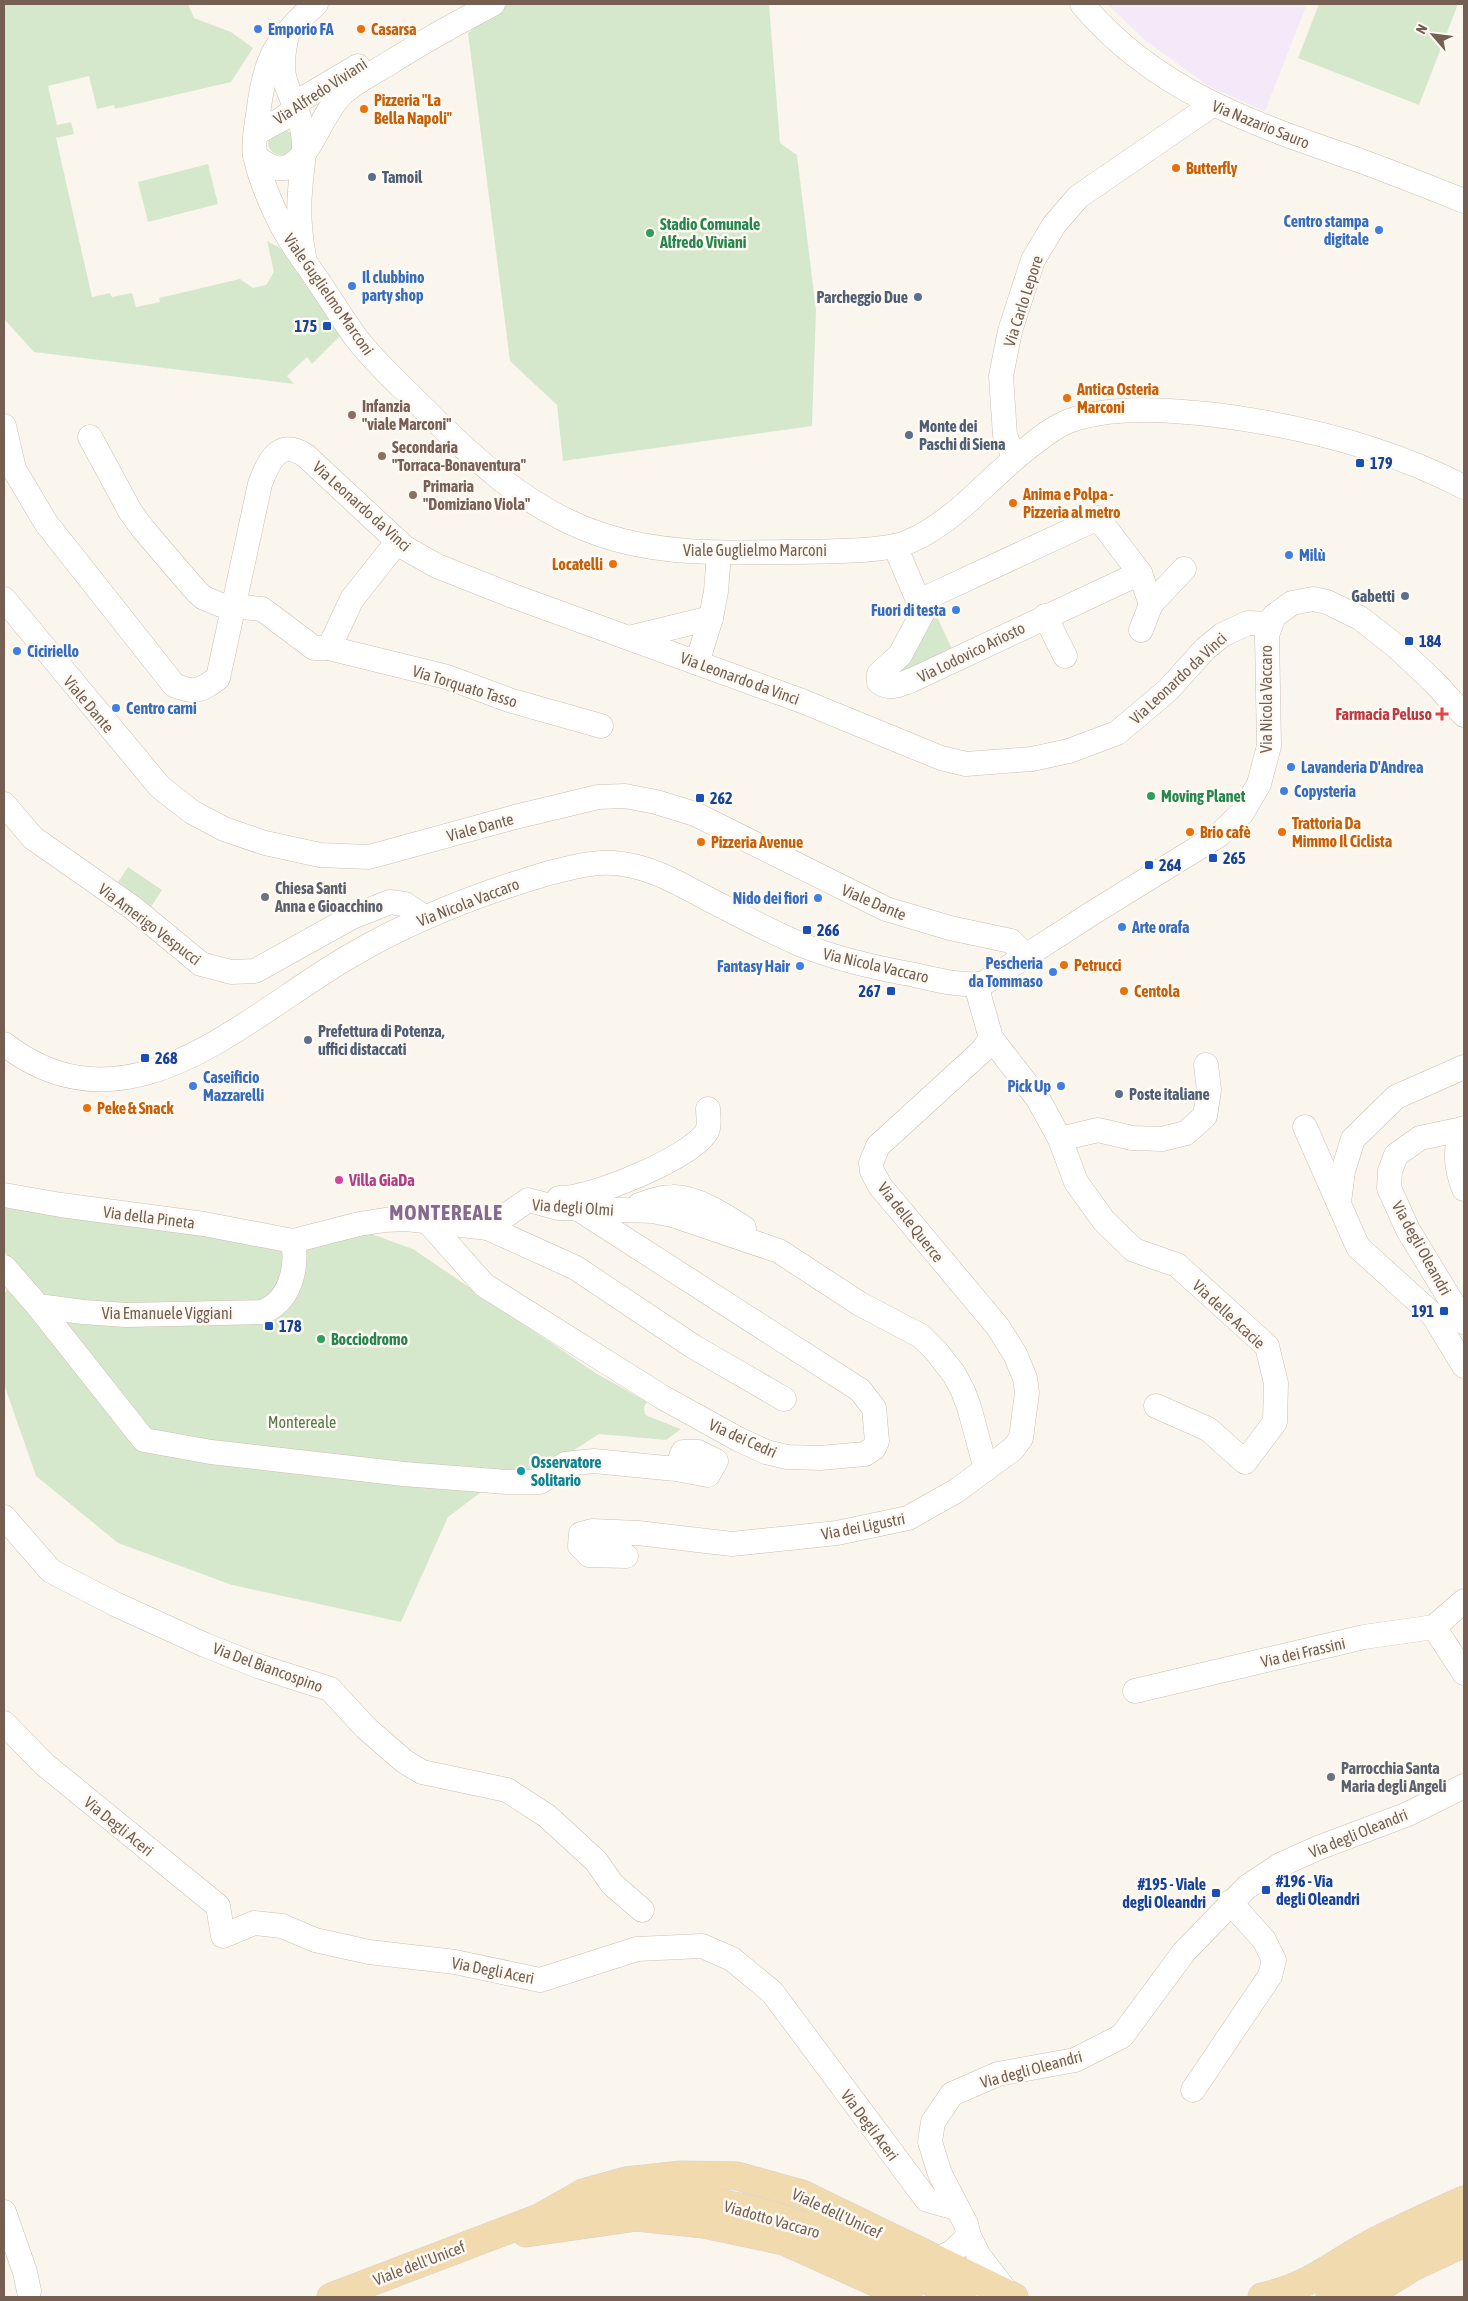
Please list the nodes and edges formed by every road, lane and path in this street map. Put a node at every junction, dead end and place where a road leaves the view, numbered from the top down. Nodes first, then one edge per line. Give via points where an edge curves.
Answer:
1 (316, 4) edge
2 (463, 4) edge
3 (493, 4) edge
4 (1082, 4) edge
5 (289, 29) junction
6 (1212, 105) junction
7 (295, 109) junction
8 (256, 133) junction
9 (304, 151) junction
10 (255, 156) junction
11 (1464, 201) edge
12 (304, 261) junction
13 (4, 426) edge
14 (90, 437) dead end
15 (1014, 458) junction
16 (1464, 487) edge
17 (398, 541) junction
18 (895, 546) junction
19 (719, 553) junction
20 (1184, 569) dead end
21 (1140, 573) junction
22 (4, 599) edge
23 (1150, 604) junction
24 (233, 606) junction
25 (923, 612) junction
26 (1046, 616) junction
27 (711, 618) junction
28 (1270, 624) junction
29 (1141, 630) dead end
30 (629, 638) junction
31 (329, 648) junction
32 (1065, 656) dead end
33 (698, 663) junction
34 (1464, 715) edge
35 (601, 726) dead end
36 (4, 804) edge
37 (424, 917) junction
38 (1026, 956) junction
39 (976, 985) junction
40 (991, 1038) junction
41 (4, 1044) edge
42 (1206, 1066) dead end
43 (1464, 1067) edge
44 (708, 1108) dead end
45 (1305, 1127) dead end
46 (1464, 1129) edge
47 (1060, 1139) junction
48 (1464, 1190) edge
49 (4, 1195) edge
50 (528, 1200) junction
51 (1339, 1204) junction
52 (580, 1210) junction
53 (624, 1211) junction
54 (429, 1223) junction
55 (488, 1228) junction
56 (293, 1241) junction
57 (779, 1251) junction
58 (8, 1272) edge
59 (38, 1306) junction
60 (1464, 1322) edge
61 (1464, 1366) edge
62 (784, 1399) dead end
63 (1156, 1406) dead end
64 (676, 1469) dead end
65 (986, 1469) junction
66 (4, 1517) edge
67 (626, 1556) dead end
68 (1464, 1602) edge
69 (1434, 1626) junction
70 (1464, 1673) edge
71 (1135, 1691) dead end
72 (4, 1723) edge
73 (1464, 1786) edge
74 (1230, 1902) junction
75 (642, 1910) dead end
76 (1193, 2090) dead end
77 (1464, 2200) edge
78 (956, 2208) junction
79 (4, 2212) edge
80 (539, 2218) junction
81 (1464, 2221) edge
82 (969, 2236) junction
83 (480, 2240) junction
84 (1464, 2243) edge
85 (936, 2260) junction
86 (407, 2269) junction
87 (1362, 2287) edge
88 (29, 2291) dead end
89 (1011, 2296) edge
90 (331, 2297) edge
91 (384, 2297) edge
92 (908, 2297) edge
93 (962, 2297) edge
94 (1262, 2297) edge
95 (1330, 2297) edge

1 - 5 street, Viale Guglielmo Marconi
2 - 7 street, Via Alfredo Viviani via 302,100
3 - 9 street, Via Alfredo Viviani via 342,94
4 - 6 street, Via Nazario Sauro via 1151,68
5 - 7 street via 282,73
5 - 8 street, Viale Guglielmo Marconi via 267,63
6 - 11 street, Via Nazario Sauro
6 - 15 street, Via Carlo Lepore via 1078,198 1054,225 1033,260 1010,331 1001,376 1005,436
7 - 8 street, Via Alfredo Viviani
7 - 9 street via 302,128
8 - 10 street, Viale Guglielmo Marconi
9 - 10 street, Via Alfredo Viviani via 285,168 274,168
9 - 12 street via 299,218
10 - 12 street, Viale Guglielmo Marconi via 276,216
12 - 19 street, Viale Guglielmo Marconi via 357,339 379,363 476,458 529,500 572,524 618,540 647,547
13 - 24 street, Via Leonardo da Vinci via 14,469 46,523 174,685 188,691 202,690 218,678
14 - 24 street, Via Torquato Tasso via 130,511 152,542 204,598
15 - 16 street, Viale Guglielmo Marconi via 1044,435 1079,418 1162,411 1244,419 1322,433 1388,453
15 - 18 street, Viale Guglielmo Marconi via 957,512 918,537
17 - 24 street, Via Leonardo da Vinci via 306,456 293,450 280,451 268,463 252,513
17 - 30 street, Via Leonardo da Vinci via 437,566
17 - 31 street via 352,599
18 - 19 street, Viale Guglielmo Marconi
18 - 25 street
19 - 27 street
20 - 23 street
21 - 23 street
21 - 25 street via 1098,518 930,596
21 - 26 street, Via Lodovico Ariosto
22 - 38 street, Viale Dante via 160,787 192,812 224,830 320,855 370,857 589,799 626,796 695,814 886,909 950,928 1011,941
23 - 29 street
24 - 31 street, Via Torquato Tasso via 262,609 314,648
25 - 26 street, Via Lodovico Ariosto via 900,655 879,674 879,682 885,686 910,681
26 - 32 street
27 - 30 street
27 - 33 street
28 - 33 street, Via Leonardo da Vinci via 1248,623 1222,635 1168,690 1117,733 1070,751 997,763 966,764 941,758
28 - 34 street, Via Nicola Vaccaro via 1281,610 1303,599 1342,608 1397,647
28 - 38 street, Via Nicola Vaccaro via 1267,635 1268,746 1259,784 1242,813 1220,835
30 - 33 street, Via Leonardo da Vinci
31 - 35 street, Via Torquato Tasso via 446,677 509,700
36 - 37 street, Via Amerigo Vespucci via 33,838 133,908 201,964 231,972 255,971 352,917 390,902 405,904
37 - 39 street, Via Nicola Vaccaro via 548,874 591,864 621,864 659,875 823,953 877,968
37 - 41 street, Via Nicola Vaccaro via 349,956 207,1049 173,1066 144,1075 98,1080 68,1075 42,1067
38 - 39 street, Via Nicola Vaccaro
39 - 40 street
40 - 47 street, Via delle Acacie via 1038,1099
40 - 65 street, Via delle Querce via 982,1051 878,1146 871,1163 872,1171 891,1201 998,1328 1015,1354 1025,1378 1027,1393 1021,1438 1005,1457
42 - 47 street via 1209,1090 1205,1116 1186,1132 1162,1138 1132,1138 1098,1130
43 - 51 street via 1396,1097 1353,1139 1342,1171
44 - 50 street via 708,1130 696,1145 644,1172 583,1196
45 - 51 street
46 - 48 street via 1456,1158
46 - 60 street, Via degli Oleandri via 1420,1138 1396,1155 1390,1171 1389,1188 1408,1230
47 - 63 street, Via delle Acacie via 1076,1182 1104,1221 1134,1250 1177,1265 1267,1346 1276,1383 1275,1422 1245,1462 1208,1429
49 - 56 street, Via della Pineta via 204,1224
50 - 52 street, Via degli Olmi
50 - 55 street, Via degli Olmi
51 - 61 street via 1358,1247 1433,1315
52 - 53 street, Via degli Olmi
52 - 54 street, Via dei Cedri via 860,1390 874,1408 877,1441 874,1448 865,1454 787,1457 766,1452 738,1439 623,1374 484,1285
53 - 57 street, Via degli Olmi via 672,1215
53 - 57 street via 656,1199 681,1197 726,1217
54 - 55 street
54 - 56 street via 385,1220
55 - 62 street via 576,1268 694,1347
56 - 59 street, Via Emanuele Viggiani via 295,1266 291,1280 278,1304 262,1312 126,1315
57 - 65 street via 860,1304 921,1336 936,1351 954,1374 970,1407
58 - 59 street
59 - 64 street via 144,1440 211,1452 507,1482 540,1482 565,1464 594,1461
65 - 67 street, Via dei Ligustri via 956,1491 908,1518 837,1533 732,1544 638,1532 592,1531 581,1534 580,1546 589,1555
66 - 75 street, Via Del Biancospino via 51,1571 205,1645 330,1690 366,1728 422,1772 507,1790 548,1816 596,1861 612,1884
68 - 69 street, Via dei Frassini
69 - 70 street
69 - 71 street, Via dei Frassini via 1364,1637
72 - 78 street, Via Degli Aceri via 44,1764 218,1906 223,1936 254,1922 282,1926 314,1940 369,1952 455,1962 540,1980 637,1949 702,1946 732,1959 772,1992 927,2200
73 - 74 street, Via degli Oleandri via 1408,1814 1280,1865 1246,1887
74 - 76 street via 1264,1940 1274,1960 1270,1976
74 - 78 street, Via degli Oleandri via 1184,1952 1122,2036 1075,2060 998,2074 952,2094 933,2122 930,2142
77 - 94 main road via 1378,2240 1292,2290
78 - 82 street, Via degli Oleandri
79 - 88 street
80 - 83 main road, Viale dell'Unicef
80 - 85 main road, Viale dell'Unicef via 583,2193 626,2181 682,2175 737,2176 802,2194
80 - 93 main road, Viadotto Vaccaro via 588,2205 642,2199 724,2204 772,2215 836,2238
81 - 87 main road via 1421,2242
82 - 85 street via 952,2252
82 - 89 street, Via degli Oleandri via 979,2256
83 - 86 main road, Viale dell'Unicef
83 - 92 main road, Viale dell'Unicef via 637,2217 704,2224 784,2241
84 - 87 main road
85 - 89 main road, Viale dell'Unicef
86 - 90 main road, Viale dell'Unicef
86 - 91 main road
87 - 95 main road

